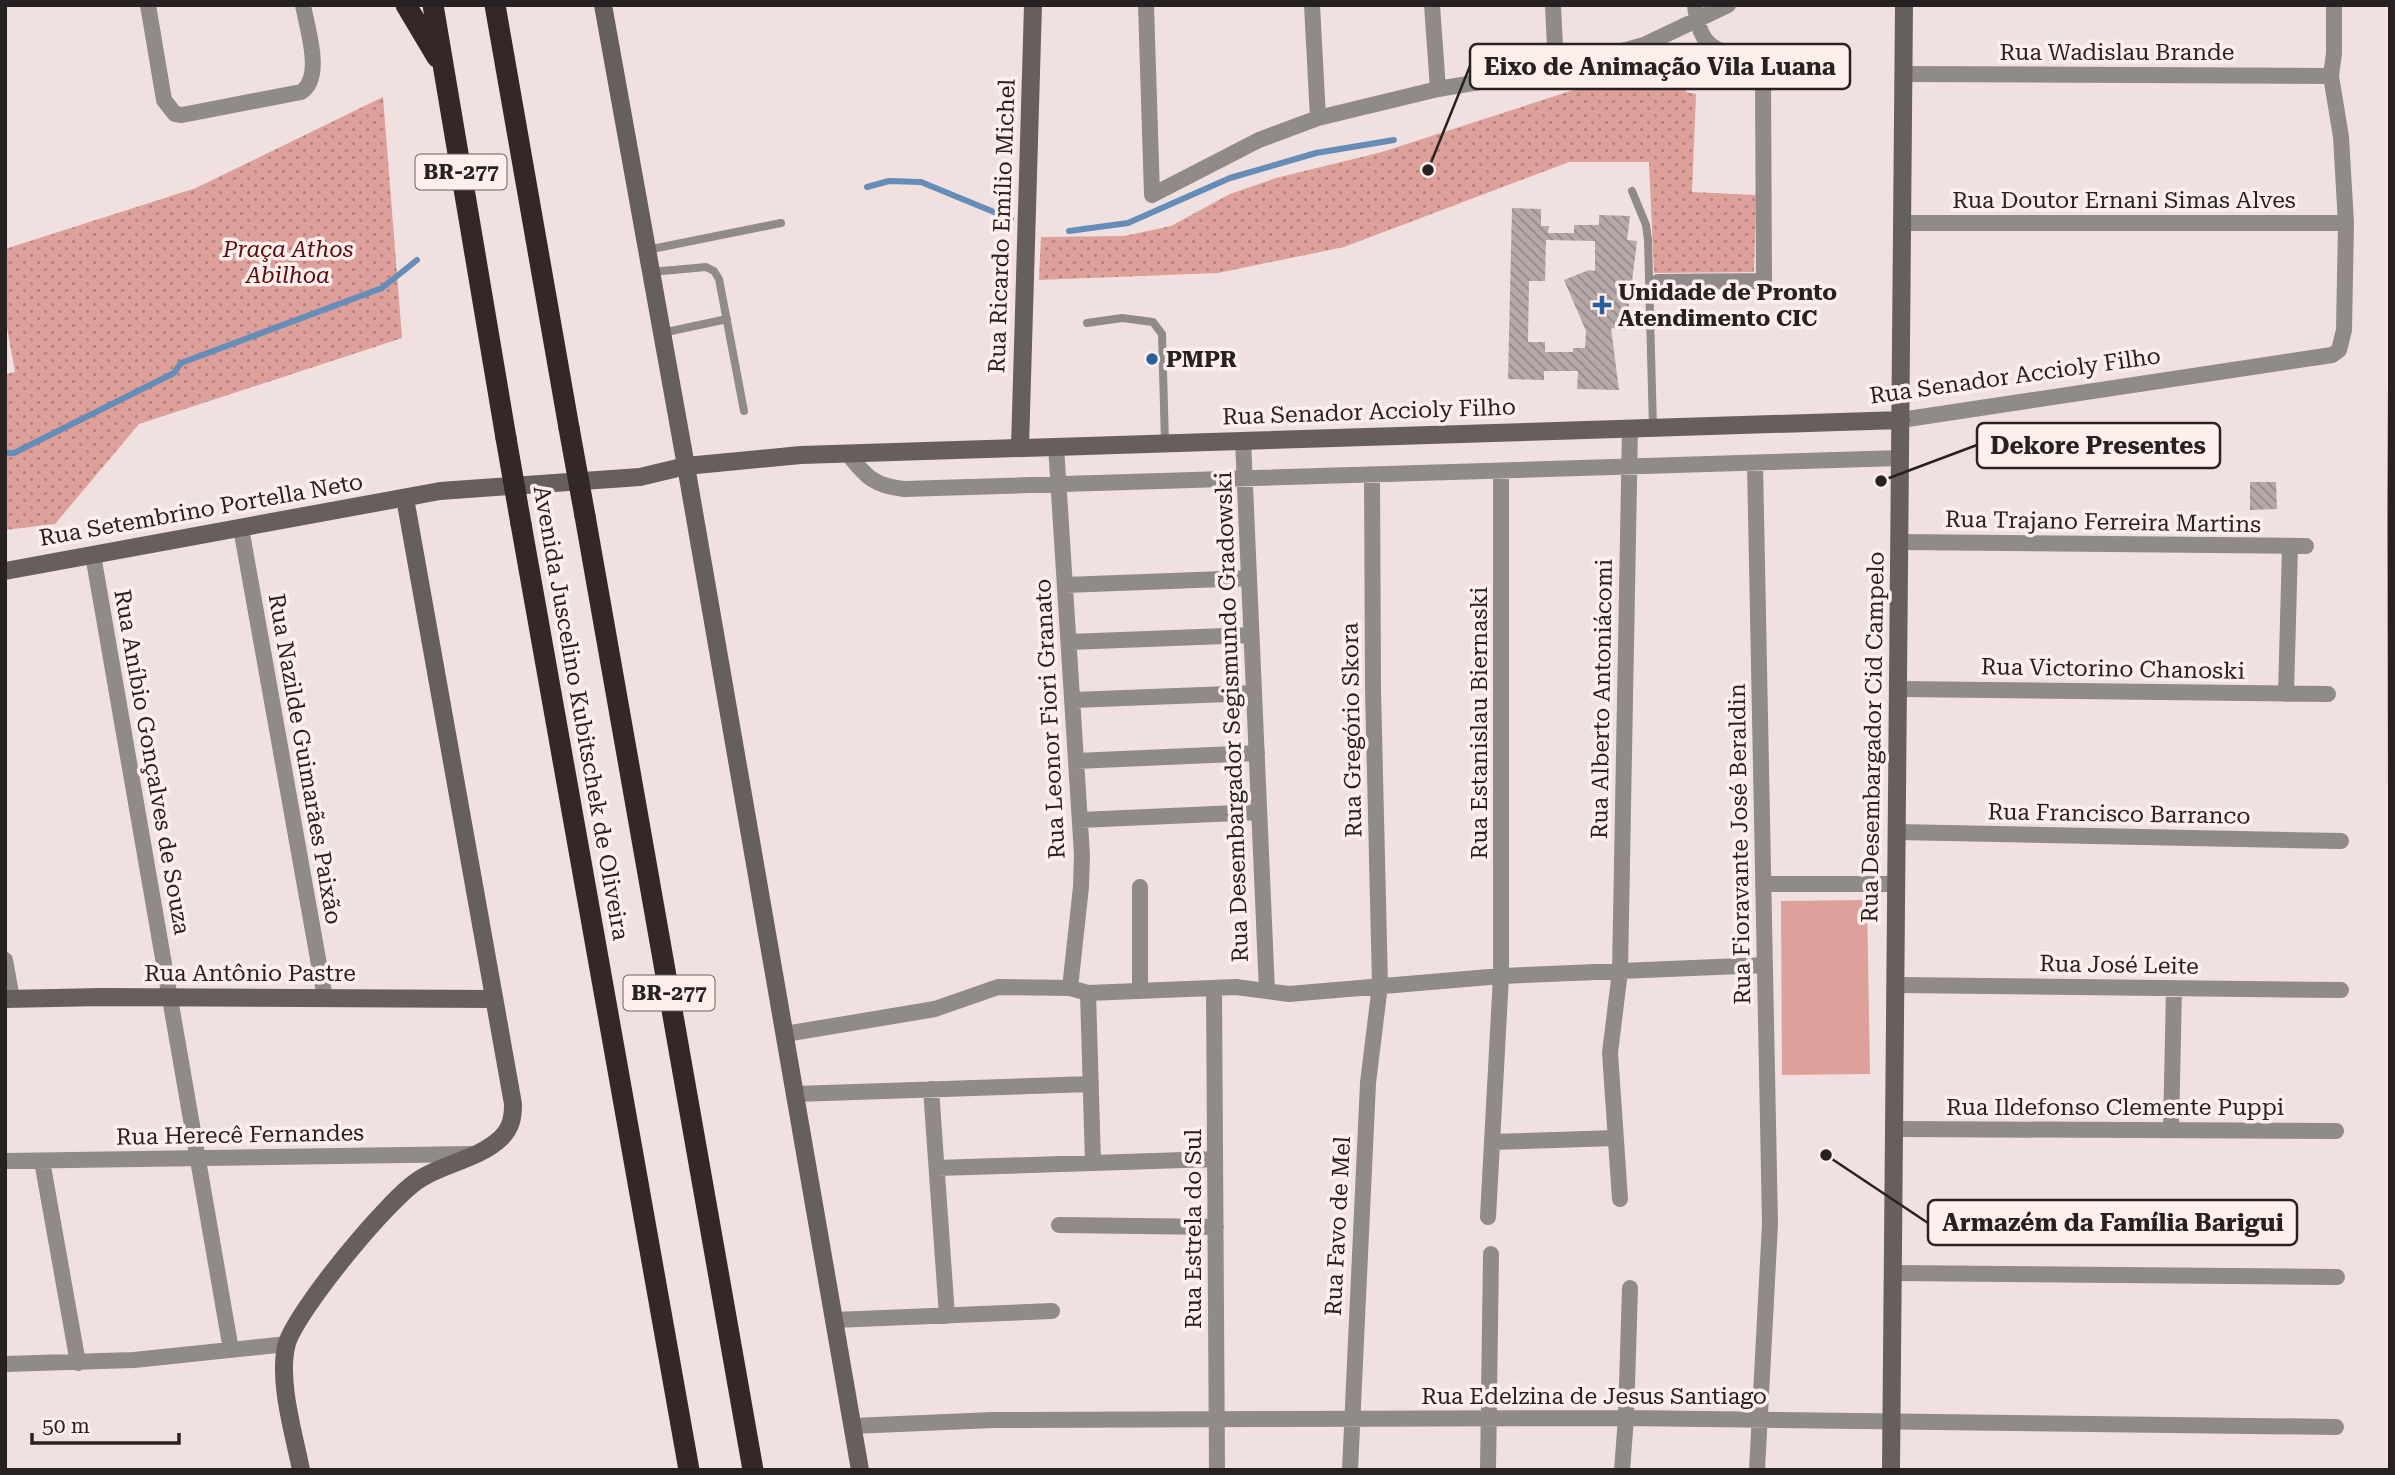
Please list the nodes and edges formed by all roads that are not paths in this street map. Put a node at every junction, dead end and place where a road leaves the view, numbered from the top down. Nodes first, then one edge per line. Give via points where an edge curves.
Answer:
1 (148, 5) edge
2 (303, 5) edge
3 (406, 5) edge
4 (433, 5) edge
5 (495, 5) edge
6 (603, 5) edge
7 (1033, 5) edge
8 (1146, 5) edge
9 (1312, 5) edge
10 (1432, 5) edge
11 (1553, 5) edge
12 (1728, 5) edge
13 (1904, 5) edge
14 (2334, 5) edge
15 (1696, 13) edge
16 (443, 68) junction
17 (1556, 69) junction
18 (1903, 74) junction
19 (2331, 76) junction
20 (1438, 89) junction
21 (1318, 118) junction
22 (1632, 191) dead end
23 (781, 223) dead end
24 (1902, 223) junction
25 (2346, 223) junction
26 (647, 250) junction
27 (651, 272) junction
28 (1658, 282) dead end
29 (727, 319) junction
30 (1087, 323) dead end
31 (662, 332) junction
32 (744, 411) dead end
33 (1901, 420) junction
34 (1630, 428) junction
35 (1653, 428) junction
36 (1243, 440) junction
37 (1166, 443) junction
38 (1056, 446) junction
39 (1020, 447) junction
40 (848, 453) junction
41 (1900, 458) junction
42 (1755, 463) junction
43 (686, 466) junction
44 (1629, 467) junction
45 (1501, 471) junction
46 (1372, 475) junction
47 (1245, 479) junction
48 (1058, 483) junction
49 (405, 498) junction
50 (241, 528) junction
51 (1899, 542) junction
52 (93, 555) junction
53 (5, 571) edge
54 (1249, 578) junction
55 (1065, 585) junction
56 (1251, 635) junction
57 (1069, 642) junction
58 (1898, 688) junction
59 (1254, 693) junction
60 (2286, 694) junction
61 (2328, 694) dead end
62 (1073, 700) junction
63 (1256, 753) junction
64 (1076, 761) junction
65 (1259, 812) junction
66 (1080, 820) junction
67 (1897, 832) junction
68 (2341, 841) dead end
69 (1763, 884) junction
70 (1896, 884) junction
71 (1140, 887) dead end
72 (5, 960) edge
73 (1765, 965) junction
74 (1620, 971) junction
75 (1502, 976) junction
76 (1380, 985) junction
77 (1896, 985) junction
78 (1070, 988) junction
79 (1214, 988) junction
80 (2174, 988) junction
81 (2341, 990) dead end
82 (1140, 991) junction
83 (1266, 991) junction
84 (1088, 993) junction
85 (170, 997) junction
86 (325, 998) junction
87 (9, 999) edge
88 (494, 999) junction
89 (785, 1034) junction
90 (1091, 1084) junction
91 (931, 1089) junction
92 (795, 1094) junction
93 (1895, 1129) junction
94 (2171, 1130) junction
95 (2336, 1131) dead end
96 (1615, 1138) junction
97 (1492, 1142) junction
98 (475, 1154) junction
99 (198, 1158) junction
100 (1215, 1159) junction
101 (5, 1161) edge
102 (42, 1161) junction
103 (1093, 1163) junction
104 (937, 1168) junction
105 (1620, 1199) dead end
106 (1488, 1217) dead end
107 (1059, 1225) dead end
108 (1216, 1227) junction
109 (1491, 1254) dead end
110 (1893, 1273) junction
111 (2337, 1277) dead end
112 (1630, 1287) dead end
113 (1052, 1311) dead end
114 (947, 1315) junction
115 (834, 1320) junction
116 (287, 1344) junction
117 (231, 1350) junction
118 (78, 1363) junction
119 (5, 1364) edge
120 (1490, 1418) junction
121 (1626, 1418) junction
122 (1217, 1419) junction
123 (1353, 1419) junction
124 (1759, 1419) junction
125 (1892, 1421) junction
126 (852, 1426) junction
127 (2336, 1427) dead end
128 (301, 1470) edge
129 (689, 1470) edge
130 (753, 1470) edge
131 (860, 1470) edge
132 (1217, 1470) edge
133 (1350, 1470) edge
134 (1488, 1470) edge
135 (1622, 1470) edge
136 (1757, 1470) edge
137 (1891, 1470) edge

1 - 2 street via 164,100 175,114 191,114 301,92 311,82 313,68
3 - 16 highway
4 - 16 highway, Avenida Juscelino Kubitschek de Oliveira / BR-277
5 - 130 highway, Avenida Juscelino Kubitschek de Oliveira / BR-277, bridge
6 - 26 street
7 - 39 street, Rua Ricardo Emílio Michel
8 - 21 street via 1152,195 1259,140
9 - 21 street
10 - 20 street
11 - 17 street
12 - 15 street
13 - 18 street, Rua Desembargador Cid Campelo
14 - 19 street
15 - 17 street via 1674,33 1644,45
15 - 28 street via 1704,41 1763,76 1764,281
16 - 129 highway, Avenida Juscelino Kubitschek de Oliveira / BR-277, bridge
17 - 20 street
18 - 19 street, Rua Wadislau Brande
18 - 24 street, Rua Desembargador Cid Campelo
19 - 25 street via 2342,137
20 - 21 street
22 - 35 lane via 1648,240
23 - 26 lane
24 - 25 street, Rua Doutor Ernani Simas Alves
24 - 33 street, Rua Desembargador Cid Campelo
25 - 33 street, Rua Senador Accioly Filho via 2344,330 2339,351 2332,355
26 - 27 street
27 - 29 lane via 706,267 714,271
27 - 31 street
29 - 31 lane
29 - 32 lane
30 - 37 lane via 1122,318 1153,322 1162,334
31 - 43 street
33 - 35 street, Rua Senador Accioly Filho
33 - 41 street, Rua Desembargador Cid Campelo
34 - 35 street, Rua Senador Accioly Filho
34 - 36 street, Rua Senador Accioly Filho
34 - 44 street, Rua Alberto Antoniácomi
36 - 37 street, Rua Senador Accioly Filho
36 - 47 street, Rua Desembargador Segismundo Gradowski
37 - 38 street, Rua Senador Accioly Filho
38 - 39 street, Rua Senador Accioly Filho
38 - 48 street, Rua Leonor Fiori Granato
39 - 40 street, Rua Senador Accioly Filho
40 - 43 street, Rua Senador Accioly Filho
40 - 48 street via 864,474 888,488
41 - 42 street
41 - 51 street, Rua Desembargador Cid Campelo
42 - 44 street
42 - 69 street, Rua Fioravante José Beraldin
43 - 49 street, Rua Senador Accioly Filho via 640,477 461,489
43 - 89 street
44 - 45 street
44 - 74 street, Rua Alberto Antoniácomi
45 - 46 street
45 - 75 street, Rua Estanislau Biernaski
46 - 47 street
46 - 76 street, Rua Gregório Skora
47 - 48 street
47 - 54 street, Rua Desembargador Segismundo Gradowski
48 - 55 street, Rua Leonor Fiori Granato
49 - 50 street, Rua Setembrino Portella Neto
49 - 88 street
50 - 52 street, Rua Setembrino Portella Neto
50 - 86 street, Rua Nazilde Guimarães Paixão
51 - 58 street, Rua Desembargador Cid Campelo
51 - 60 street, Rua Trajano Ferreira Martins via 2298,547
52 - 53 street, Rua Setembrino Portella Neto
52 - 85 street, Rua Aníbio Gonçalves de Souza
54 - 55 street
54 - 56 street, Rua Desembargador Segismundo Gradowski
55 - 57 street, Rua Leonor Fiori Granato
56 - 57 street
56 - 59 street, Rua Desembargador Segismundo Gradowski
57 - 62 street, Rua Leonor Fiori Granato
58 - 60 street, Rua Victorino Chanoski
58 - 67 street, Rua Desembargador Cid Campelo
59 - 62 street
59 - 63 street, Rua Desembargador Segismundo Gradowski
60 - 61 street, Rua Victorino Chanoski
62 - 64 street, Rua Leonor Fiori Granato
63 - 64 street
63 - 65 street, Rua Desembargador Segismundo Gradowski
64 - 66 street, Rua Leonor Fiori Granato
65 - 66 street
65 - 83 street, Rua Desembargador Segismundo Gradowski
66 - 78 street, Rua Leonor Fiori Granato via 1081,887
67 - 68 street, Rua Francisco Barranco
67 - 70 street, Rua Desembargador Cid Campelo
69 - 70 street
69 - 73 street, Rua Fioravante José Beraldin
70 - 77 street, Rua Desembargador Cid Campelo
71 - 82 street
72 - 87 street
73 - 74 street
73 - 124 street, Rua Fioravante José Beraldin via 1770,1224
74 - 75 street
74 - 96 street, Rua Alberto Antoniácomi via 1610,1053
75 - 76 street
75 - 97 street, Rua Estanislau Biernaski
76 - 83 street via 1289,994
76 - 123 street, Rua Favo de Mel via 1367,1083
77 - 80 street, Rua José Leite
77 - 93 street, Rua Desembargador Cid Campelo
78 - 84 street
78 - 89 street via 998,987 927,1011
79 - 82 street
79 - 83 street
79 - 100 street, Rua Estrela do Sul
80 - 81 street, Rua José Leite
80 - 94 street
82 - 84 street
84 - 90 street
85 - 86 street, Rua Antônio Pastre
85 - 87 street, Rua Antônio Pastre
85 - 99 street, Rua Aníbio Gonçalves de Souza
86 - 88 street, Rua Antônio Pastre
88 - 98 street via 513,1117 501,1138
89 - 92 street
90 - 91 street
90 - 103 street
91 - 92 street
91 - 104 street
92 - 115 street
93 - 94 street, Rua Ildefonso Clemente Puppi
93 - 110 street, Rua Desembargador Cid Campelo
94 - 95 street, Rua Ildefonso Clemente Puppi
96 - 97 street
96 - 105 street, Rua Alberto Antoniácomi
97 - 106 street, Rua Estanislau Biernaski
98 - 99 street, Rua Herecê Fernandes
98 - 116 street via 422,1178 392,1203 314,1298
99 - 102 street, Rua Herecê Fernandes
99 - 117 street, Rua Aníbio Gonçalves de Souza
100 - 103 street
100 - 108 street, Rua Estrela do Sul
101 - 102 street, Rua Herecê Fernandes
102 - 118 street
103 - 104 street
104 - 114 street
107 - 108 street
108 - 122 street, Rua Estrela do Sul
109 - 120 street
110 - 111 street
110 - 125 street, Rua Desembargador Cid Campelo
112 - 121 street
113 - 114 street
114 - 115 street
115 - 126 street
116 - 117 street
116 - 128 street via 286,1391
117 - 118 street
118 - 119 street
120 - 121 street, Rua Edelzina de Jesus Santiago
120 - 123 street, Rua Edelzina de Jesus Santiago
120 - 134 street
121 - 124 street, Rua Edelzina de Jesus Santiago
121 - 135 street
122 - 123 street, Rua Edelzina de Jesus Santiago
122 - 126 street, Rua Edelzina de Jesus Santiago
122 - 132 street, Rua Estrela do Sul
123 - 133 street, Rua Favo de Mel
124 - 125 street, Rua Edelzina de Jesus Santiago
124 - 136 street, Rua Fioravante José Beraldin
125 - 127 street, Rua Edelzina de Jesus Santiago
125 - 137 street, Rua Desembargador Cid Campelo
126 - 131 street

